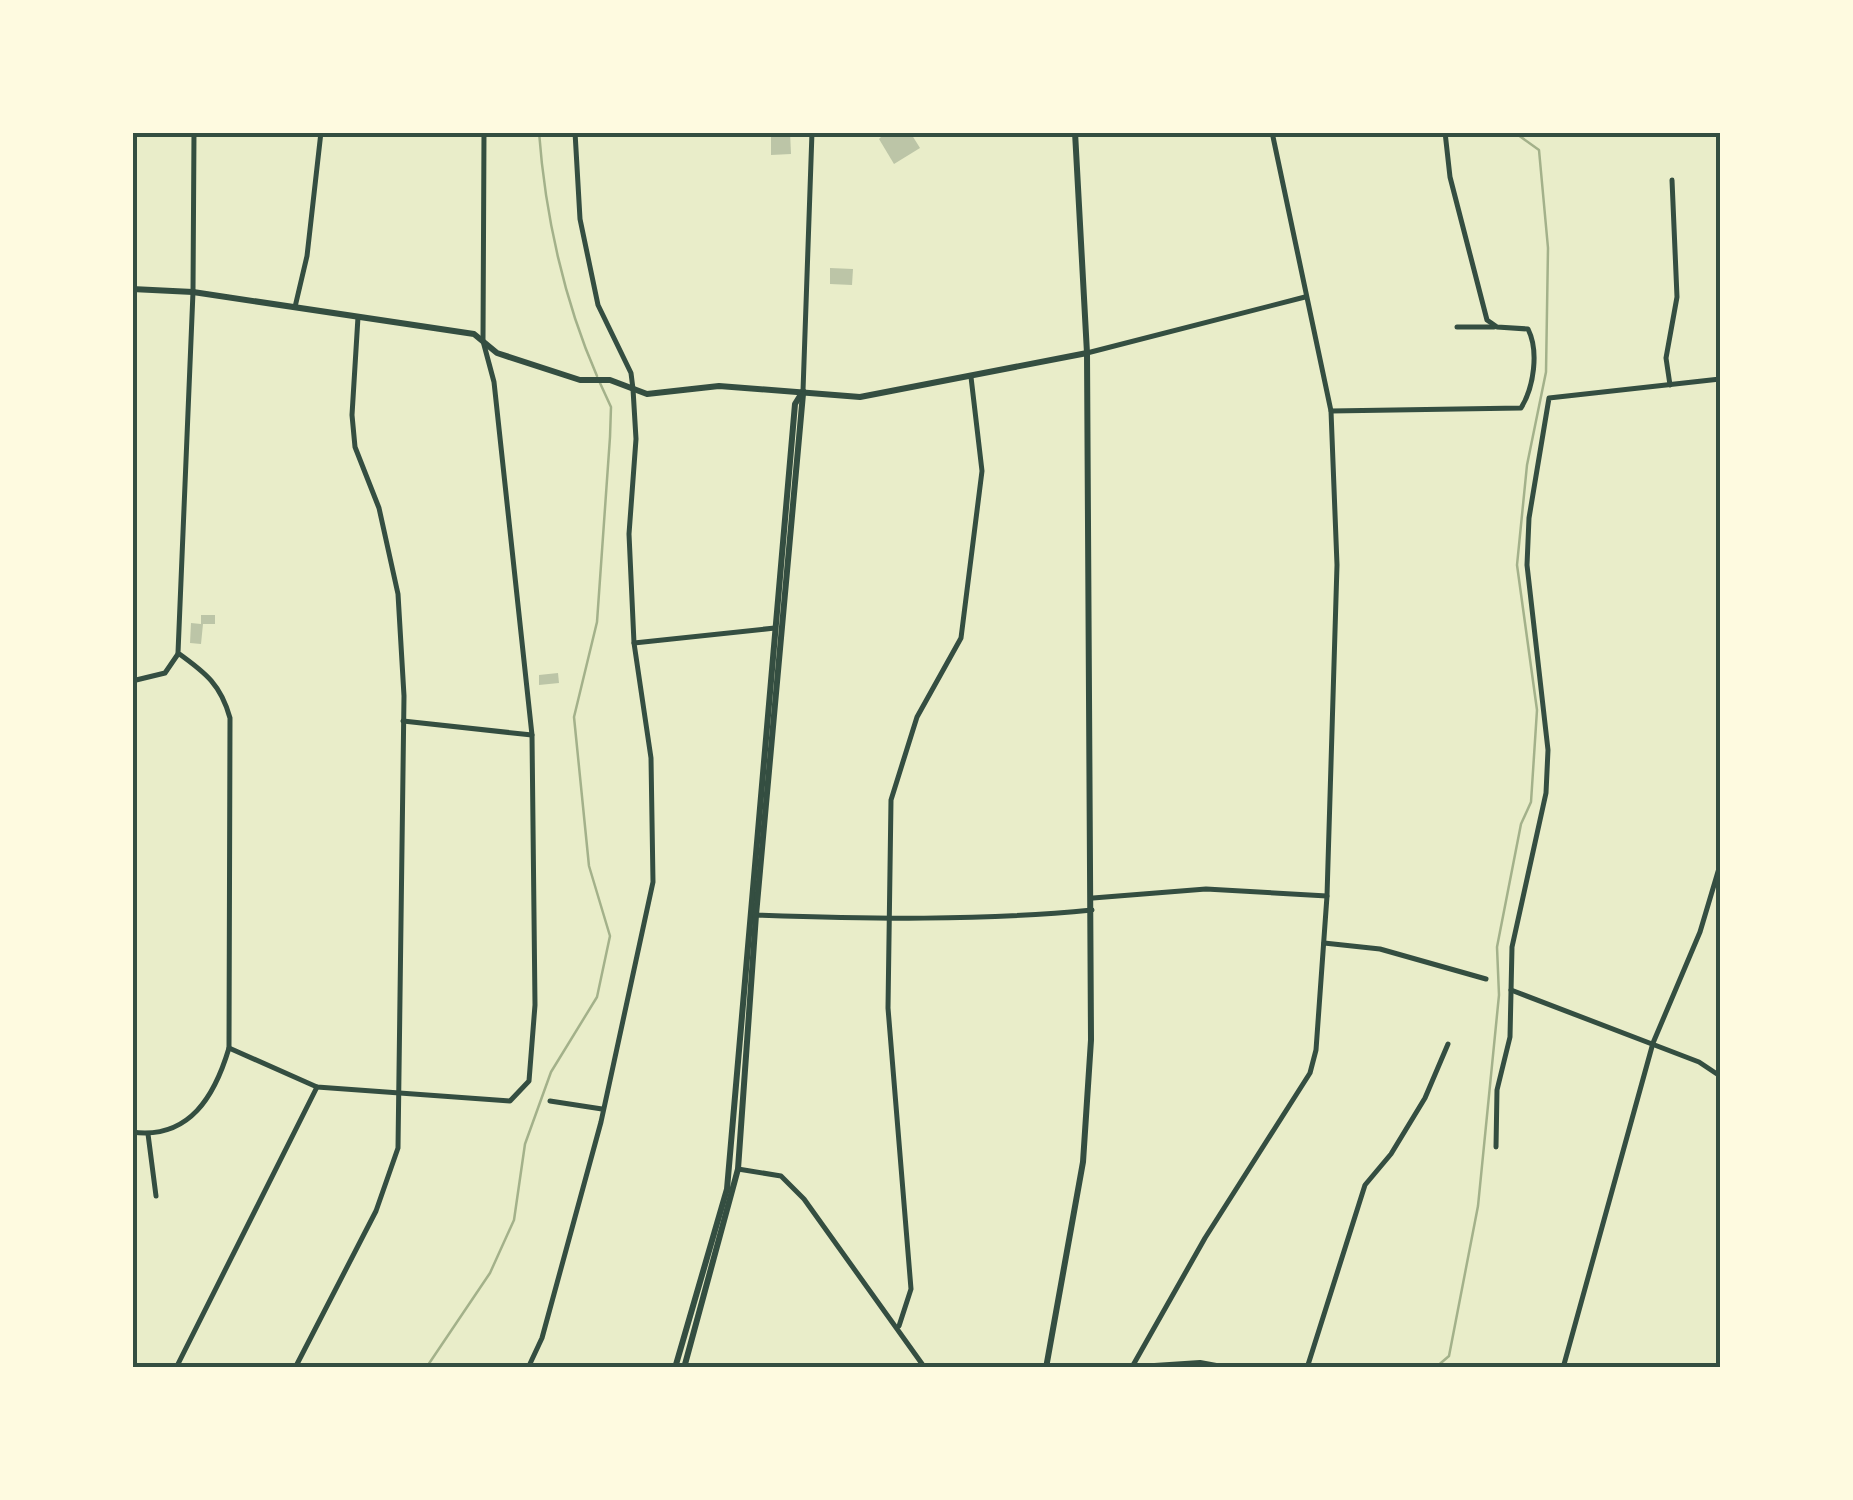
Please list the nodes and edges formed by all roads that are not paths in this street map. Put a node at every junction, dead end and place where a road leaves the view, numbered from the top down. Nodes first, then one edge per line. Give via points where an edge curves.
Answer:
1 (194, 132) edge
2 (321, 132) edge
3 (484, 132) edge
4 (575, 132) edge
5 (812, 132) edge
6 (1075, 132) edge
7 (1272, 132) edge
8 (1445, 132) edge
9 (1672, 180) dead end
10 (132, 289) edge
11 (192, 292) junction
12 (1305, 297) junction
13 (295, 308) junction
14 (358, 317) junction
15 (1496, 327) junction
16 (1457, 328) dead end
17 (482, 341) junction
18 (1087, 353) junction
19 (971, 377) junction
20 (1720, 379) edge
21 (1670, 386) junction
22 (634, 389) junction
23 (803, 392) junction
24 (1332, 410) junction
25 (778, 629) junction
26 (634, 643) junction
27 (178, 654) junction
28 (132, 681) edge
29 (403, 721) junction
30 (532, 735) junction
31 (1720, 865) edge
32 (1327, 896) junction
33 (1093, 898) junction
34 (1093, 910) junction
35 (756, 915) junction
36 (888, 920) junction
37 (1324, 943) junction
38 (1486, 980) dead end
39 (1511, 990) junction
40 (1653, 1043) junction
41 (1448, 1044) dead end
42 (229, 1048) junction
43 (1720, 1076) edge
44 (317, 1087) junction
45 (399, 1090) junction
46 (550, 1101) dead end
47 (603, 1109) junction
48 (132, 1132) edge
49 (148, 1134) junction
50 (1496, 1147) dead end
51 (738, 1169) junction
52 (156, 1196) dead end
53 (898, 1326) junction
54 (1129, 1367) edge
55 (176, 1368) edge
56 (295, 1368) edge
57 (528, 1368) edge
58 (674, 1368) edge
59 (684, 1368) edge
60 (925, 1368) edge
61 (1046, 1368) edge
62 (1227, 1368) edge
63 (1307, 1368) edge
64 (1563, 1368) edge

1 - 11 street
2 - 13 street
3 - 17 street
4 - 22 street via 580,219 598,305
5 - 23 street
6 - 18 street
7 - 12 street
8 - 15 street via 1487,320
9 - 21 street via 1678,297 1666,358
10 - 11 street
11 - 13 street
11 - 27 street
12 - 18 street
12 - 24 street
13 - 14 street
14 - 17 street via 474,334
14 - 29 street via 355,448 379,508 398,594
15 - 16 street
15 - 24 street via 1528,329 1536,344 1522,408
17 - 22 street via 498,353 580,380
17 - 30 street via 494,382
18 - 19 street
18 - 33 street
19 - 23 street via 860,397
19 - 36 street via 982,471 972,574 961,638 917,717 892,800
20 - 21 street
21 - 39 street via 1548,398 1527,565 1548,750 1546,793 1512,946
22 - 23 street
22 - 26 street via 628,534
23 - 25 street
24 - 32 street via 1336,565
25 - 26 street
25 - 35 street
25 - 58 street via 727,1190
26 - 47 street via 651,758 653,882
27 - 28 street via 164,672
27 - 42 street via 210,675 230,718
29 - 30 street
29 - 45 street
30 - 45 street via 536,1005 528,1081 510,1100
31 - 40 street
32 - 33 street via 1206,890
32 - 37 street
33 - 34 street
34 - 36 street
34 - 61 street via 1083,1162
35 - 36 street
35 - 51 street
36 - 53 street via 888,1008 912,1289
37 - 38 street via 1380,949
37 - 54 street via 1310,1073
39 - 40 street
39 - 50 street
40 - 43 street
40 - 64 street
41 - 63 street via 1425,1098 1364,1184
42 - 44 street
42 - 49 street via 216,1090 198,1114
44 - 45 street
44 - 55 street
45 - 56 street via 398,1148 376,1212
46 - 47 street
47 - 57 street via 542,1338
48 - 49 street
49 - 52 street
51 - 53 street via 781,1176
51 - 59 street
53 - 60 street
54 - 62 street

